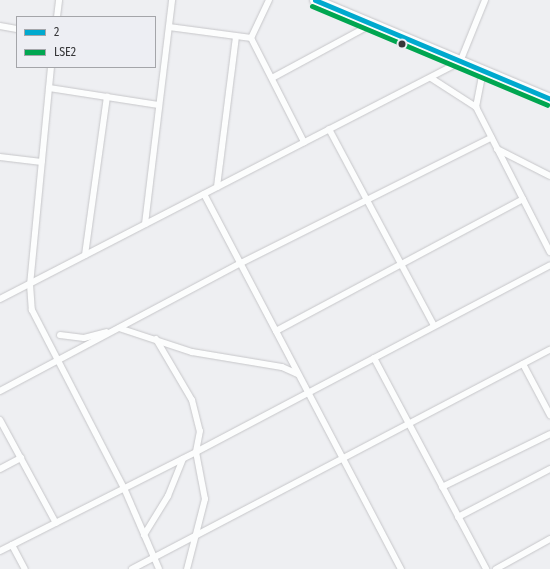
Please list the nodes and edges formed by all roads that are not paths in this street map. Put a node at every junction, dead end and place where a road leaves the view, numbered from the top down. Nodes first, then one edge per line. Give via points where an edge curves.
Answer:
1 (59, 0) edge
2 (172, 0) edge
3 (269, 0) edge
4 (315, 0) edge
5 (485, 0) edge
6 (57, 16) edge
7 (372, 24) junction
8 (0, 26) edge
9 (169, 27) junction
10 (16, 29) edge
11 (236, 37) junction
12 (251, 38) junction
13 (460, 62) junction
14 (51, 68) edge
15 (482, 71) junction
16 (272, 78) junction
17 (431, 78) junction
18 (49, 88) junction
19 (107, 97) junction
20 (550, 99) edge
21 (159, 105) junction
22 (476, 107) junction
23 (329, 130) junction
24 (491, 138) junction
25 (304, 142) junction
26 (497, 149) junction
27 (0, 156) edge
28 (42, 162) junction
29 (550, 176) edge
30 (217, 188) junction
31 (204, 194) junction
32 (523, 199) junction
33 (367, 200) junction
34 (145, 224) junction
35 (541, 235) junction
36 (550, 240) edge
37 (550, 252) edge
38 (85, 255) junction
39 (241, 263) junction
40 (401, 264) junction
41 (550, 265) edge
42 (30, 284) junction
43 (0, 299) edge
44 (434, 326) junction
45 (119, 328) junction
46 (276, 331) junction
47 (60, 335) dead end
48 (156, 339) junction
49 (550, 350) edge
50 (374, 358) junction
51 (59, 360) junction
52 (523, 364) junction
53 (298, 374) junction
54 (0, 391) edge
55 (308, 393) junction
56 (550, 415) edge
57 (0, 420) edge
58 (408, 423) junction
59 (550, 434) edge
60 (196, 452) junction
61 (342, 457) junction
62 (21, 458) junction
63 (183, 459) junction
64 (0, 469) edge
65 (550, 470) edge
66 (442, 487) junction
67 (124, 488) junction
68 (458, 517) junction
69 (56, 523) junction
70 (144, 534) junction
71 (197, 534) junction
72 (550, 539) edge
73 (12, 545) junction
74 (0, 551) edge
75 (154, 558) junction
76 (25, 569) edge
77 (132, 569) edge
78 (159, 569) edge
79 (187, 569) edge
80 (401, 569) edge
81 (486, 569) edge
82 (496, 569) edge

1 - 6 street
2 - 9 street
3 - 12 street
4 - 7 main road
5 - 13 street
7 - 13 main road
7 - 16 street
8 - 10 street
9 - 11 street
9 - 21 street
11 - 12 street
11 - 30 street
12 - 16 street
13 - 15 main road
13 - 17 street
14 - 18 street
15 - 20 main road
15 - 22 street
16 - 25 street
17 - 22 street
17 - 23 street
18 - 19 street
18 - 28 street
19 - 21 street
19 - 38 street
21 - 34 street
22 - 24 street
23 - 25 street
23 - 33 street
24 - 26 street
24 - 33 street
25 - 30 street
26 - 29 street
26 - 32 street
27 - 28 street
28 - 42 street
30 - 31 street
31 - 34 street
31 - 39 street
32 - 35 street
32 - 40 street
33 - 39 street
33 - 40 street
34 - 38 street
35 - 36 street
35 - 37 street
38 - 42 street
39 - 45 street
39 - 46 street
40 - 44 street
40 - 46 street
41 - 44 street
42 - 43 street
42 - 51 street via 32,310
44 - 50 street
45 - 47 street via 84,338
45 - 48 street
45 - 51 street
46 - 53 street
48 - 53 street via 192,352 282,367
48 - 60 street via 192,400 200,432
49 - 52 street
50 - 55 street
50 - 58 street
51 - 54 street
51 - 67 street
52 - 56 street
52 - 58 street
53 - 55 street
55 - 60 street
55 - 61 street
57 - 62 street
58 - 61 street
58 - 66 street
59 - 66 street
60 - 63 street
60 - 71 street via 205,499
61 - 71 street
61 - 80 street
62 - 64 street
62 - 69 street
63 - 67 street
63 - 70 street via 168,496
65 - 68 street
66 - 68 street
67 - 69 street
67 - 70 street
68 - 81 street
69 - 73 street
70 - 75 street
71 - 75 street
71 - 79 street
72 - 82 street
73 - 74 street
73 - 76 street
75 - 77 street
75 - 78 street

